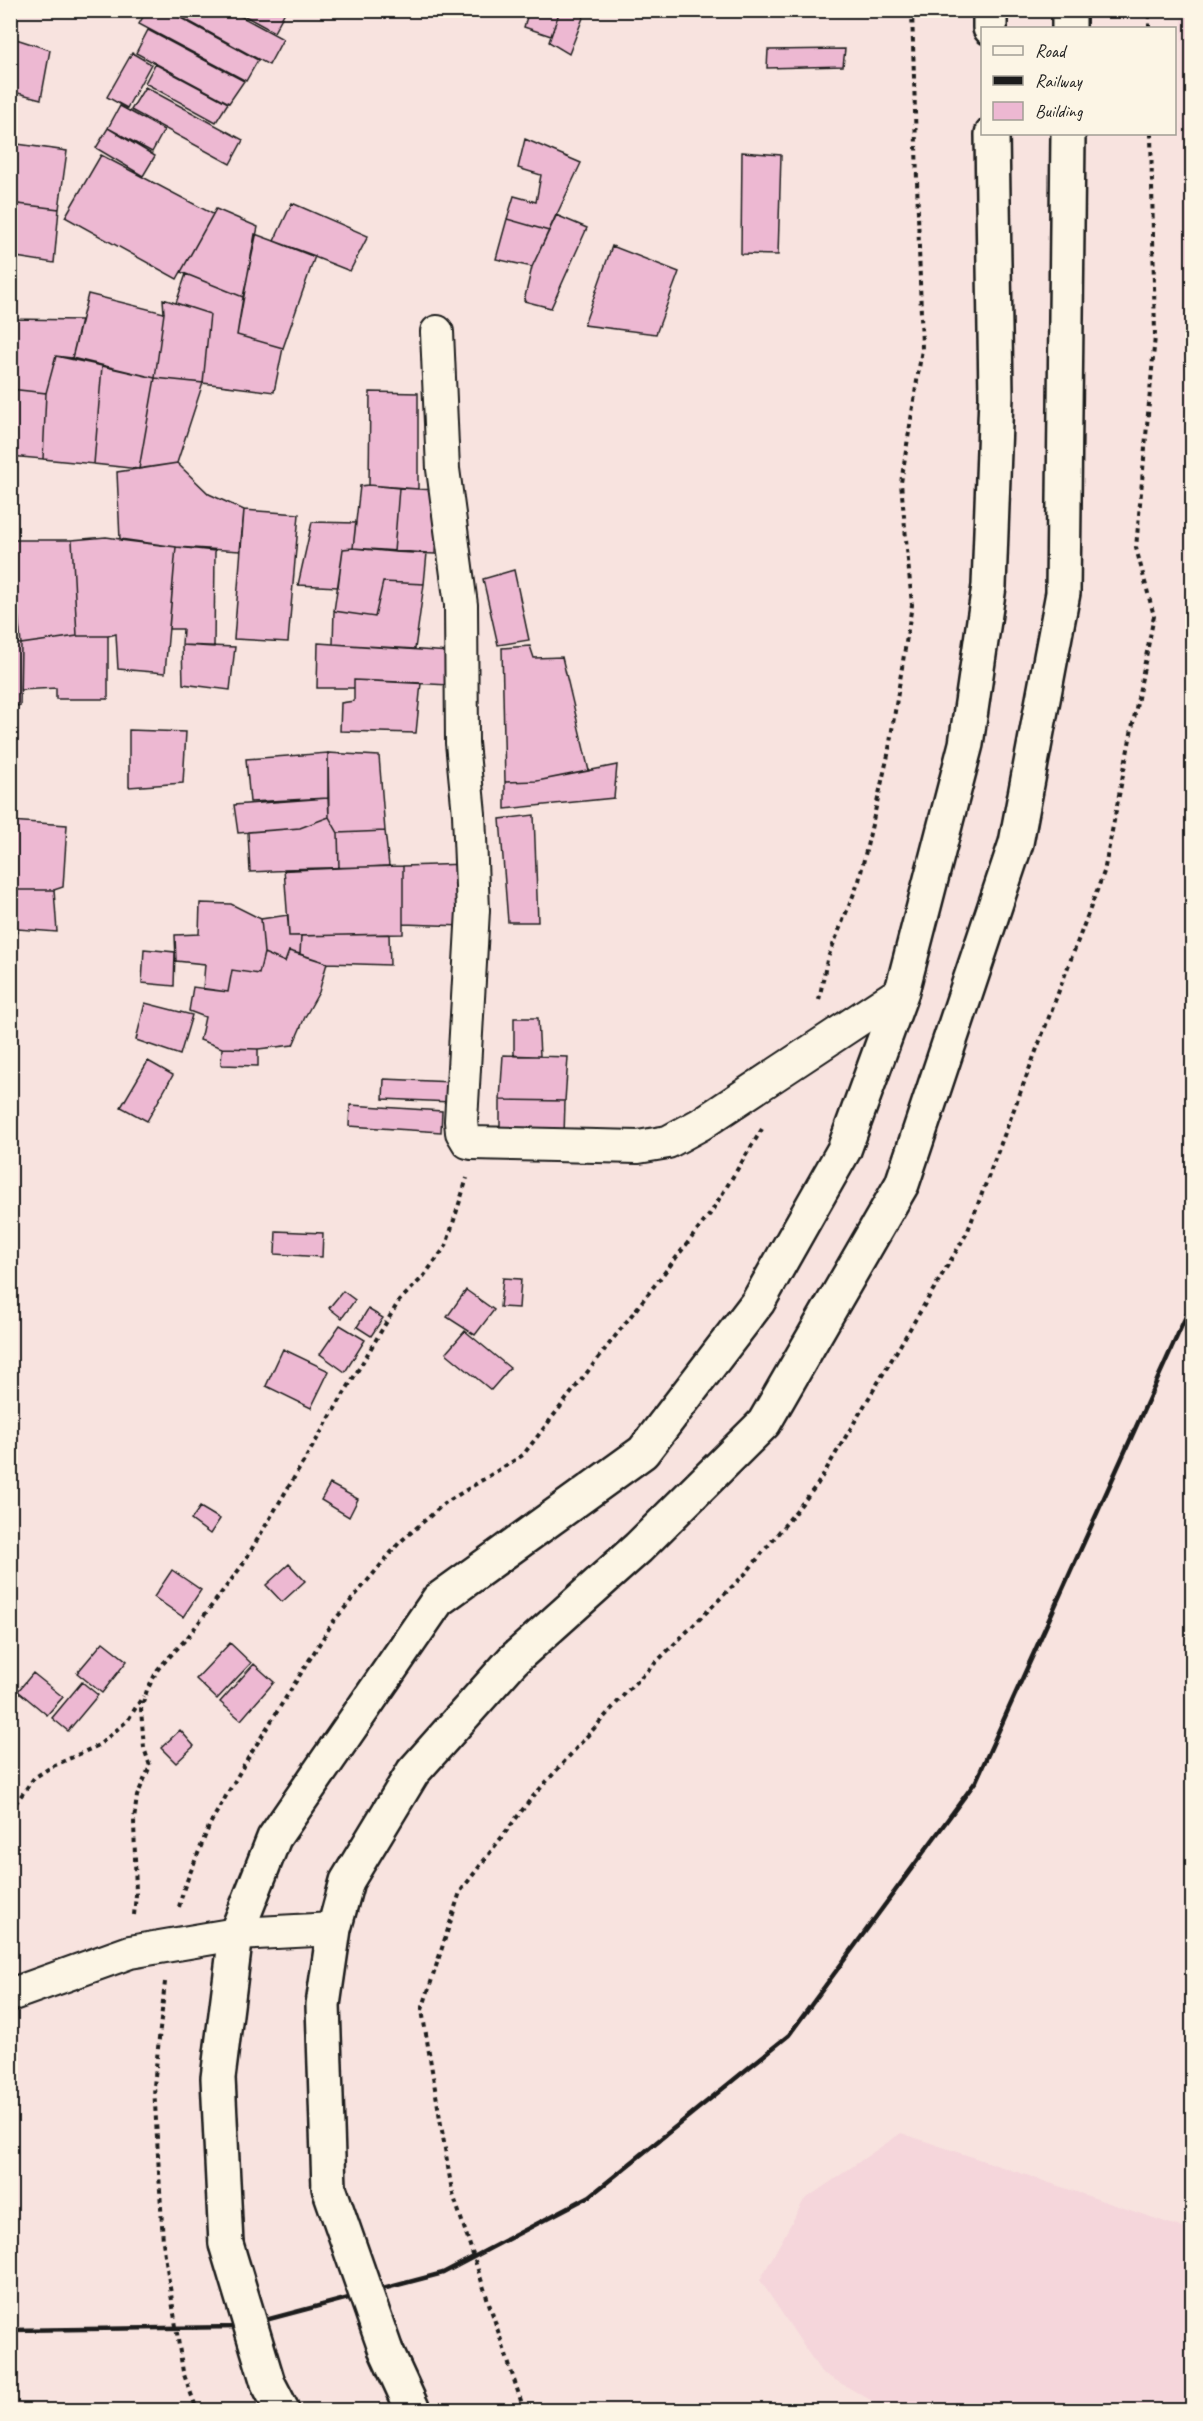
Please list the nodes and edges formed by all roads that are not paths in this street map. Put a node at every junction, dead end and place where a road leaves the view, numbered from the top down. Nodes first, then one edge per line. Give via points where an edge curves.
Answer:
1 (990, 10) edge
2 (1069, 10) edge
3 (990, 27) edge
4 (1069, 27) edge
5 (992, 135) edge
6 (1068, 135) edge
7 (437, 332) dead end
8 (902, 991) junction
9 (334, 1929) junction
10 (236, 1934) junction
11 (10, 1995) edge
12 (275, 2397) edge
13 (413, 2410) edge

1 - 3 main road
2 - 4 main road
5 - 8 main road via 996,396 989,586 966,744
6 - 9 main road via 1063,593 1016,843 902,1184 764,1424 638,1548 513,1660 413,1772 347,1881
7 - 8 street via 443,470 461,605 462,743 472,900 461,1121 465,1138 478,1143 602,1147 668,1142 683,1136
8 - 10 main road via 844,1150 758,1302 643,1452 438,1600 274,1838
9 - 10 street
9 - 13 main road, bridge via 323,2005 329,2188 386,2351
10 - 11 street via 130,1952
10 - 12 main road, bridge via 218,2078 226,2244

